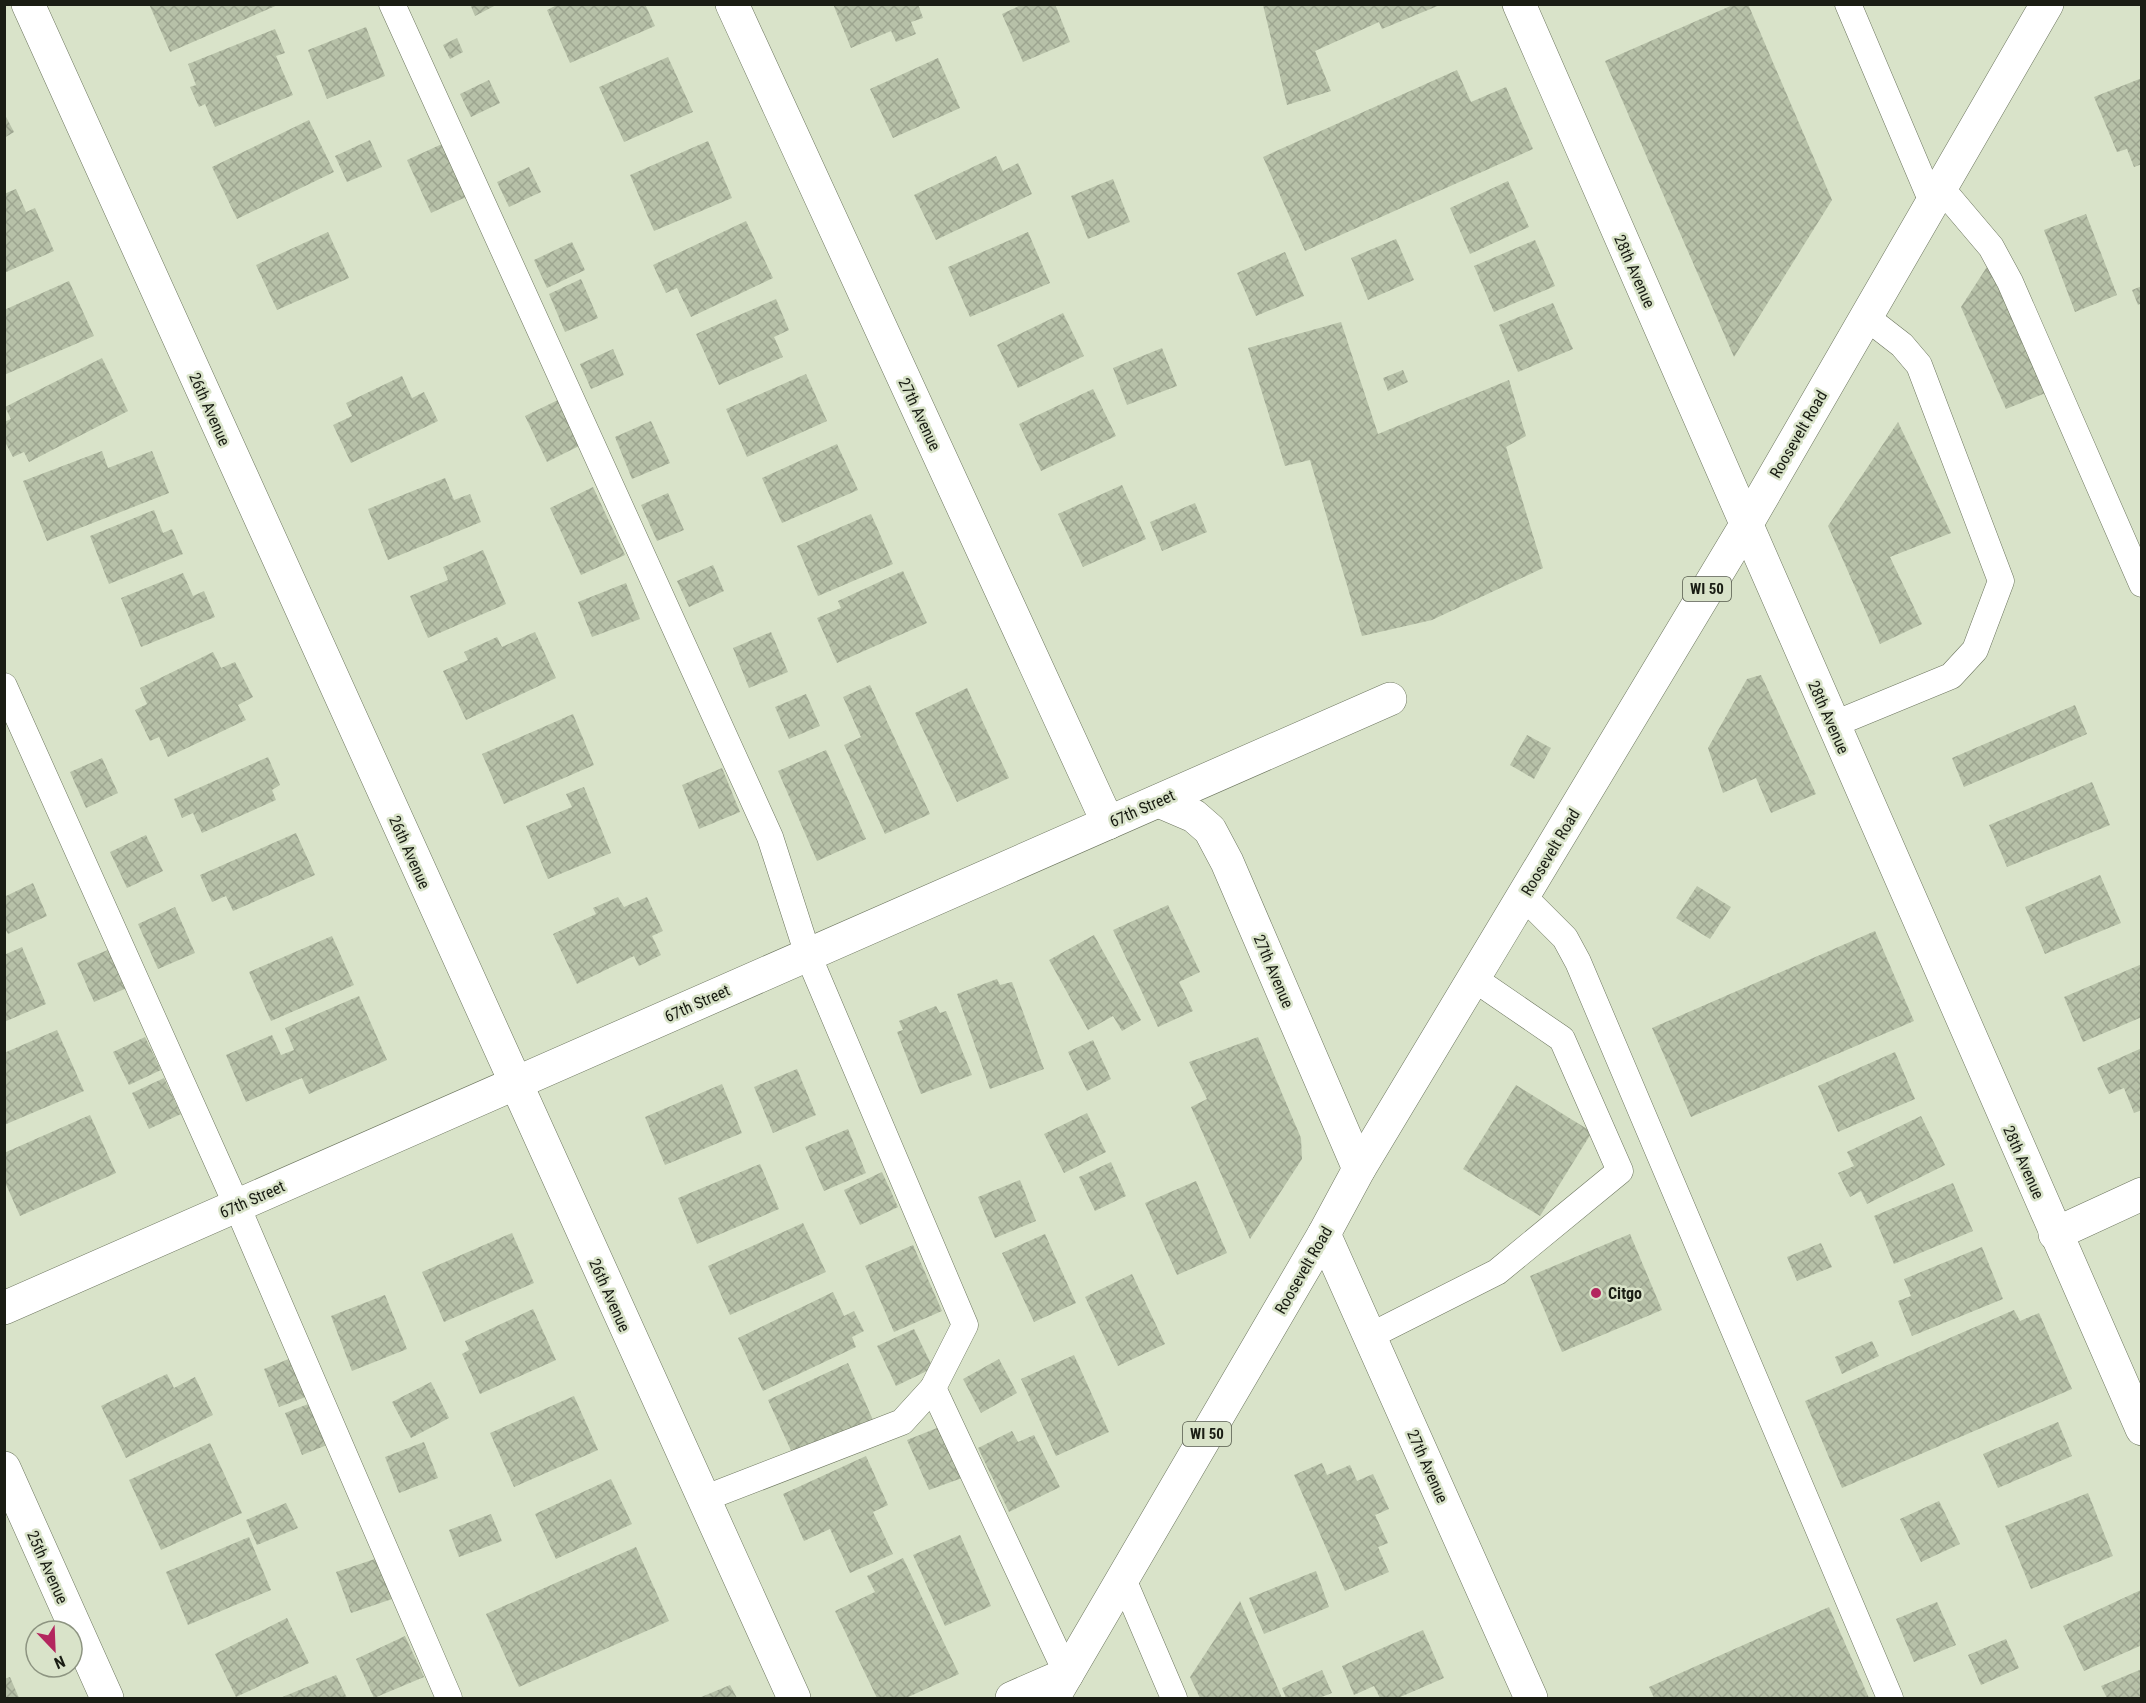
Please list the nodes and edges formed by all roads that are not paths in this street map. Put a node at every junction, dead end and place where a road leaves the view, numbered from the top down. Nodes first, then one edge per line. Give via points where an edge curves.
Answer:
1 (28, 4) edge
2 (392, 4) edge
3 (732, 4) edge
4 (1519, 4) edge
5 (1848, 4) edge
6 (2047, 4) edge
7 (1937, 195) junction
8 (1866, 317) junction
9 (1746, 525) junction
10 (2142, 584) edge
11 (4, 686) edge
12 (1390, 699) dead end
13 (1832, 725) junction
14 (1159, 801) junction
15 (1108, 823) junction
16 (1523, 896) junction
17 (808, 955) junction
18 (1473, 978) junction
19 (514, 1083) junction
20 (1359, 1169) junction
21 (2142, 1194) edge
22 (237, 1206) junction
23 (1324, 1234) junction
24 (2055, 1234) junction
25 (4, 1308) edge
26 (1370, 1336) junction
27 (933, 1388) junction
28 (2142, 1429) edge
29 (4, 1468) edge
30 (703, 1499) junction
31 (1123, 1579) junction
32 (1060, 1686) edge
33 (107, 1698) edge
34 (449, 1698) edge
35 (794, 1698) edge
36 (1012, 1698) edge
37 (1174, 1698) edge
38 (1531, 1698) edge
39 (1890, 1698) edge

1 - 19 street, 26th Avenue
2 - 17 lane via 770,837
3 - 15 street, 27th Avenue
4 - 9 street, 28th Avenue
5 - 7 lane
6 - 7 street, Roosevelt Road / WI 50
7 - 8 street, Roosevelt Road / WI 50
7 - 10 lane via 1991,247 2010,282
8 - 9 street, Roosevelt Road / WI 50
8 - 13 lane via 1902,345 1919,365 2001,580 1975,650 1951,676
9 - 13 street, 28th Avenue
9 - 16 street, Roosevelt Road / WI 50
11 - 22 lane
12 - 14 street, 67th Street
13 - 24 street, 28th Avenue
14 - 15 street, 67th Street
14 - 20 street, 27th Avenue via 1194,816 1210,830
15 - 17 street, 67th Street
16 - 18 street, Roosevelt Road / WI 50
16 - 39 lane via 1565,938 1578,962
17 - 19 street, 67th Street
17 - 27 lane via 965,1325
18 - 20 street, Roosevelt Road / WI 50
18 - 26 lane via 1562,1039 1620,1172 1497,1272
19 - 22 street, 67th Street
19 - 30 street, 26th Avenue
20 - 23 street, Roosevelt Road / WI 50
21 - 24 street
22 - 25 street, 67th Street
22 - 34 lane
23 - 26 street, 27th Avenue
23 - 31 street, Roosevelt Road / WI 50
24 - 28 street, 28th Avenue
26 - 38 street, 27th Avenue
27 - 30 lane via 902,1422
27 - 32 lane
29 - 33 street, 25th Avenue
30 - 35 street, 26th Avenue
31 - 32 street, Roosevelt Road / WI 50
31 - 37 lane
32 - 36 street

